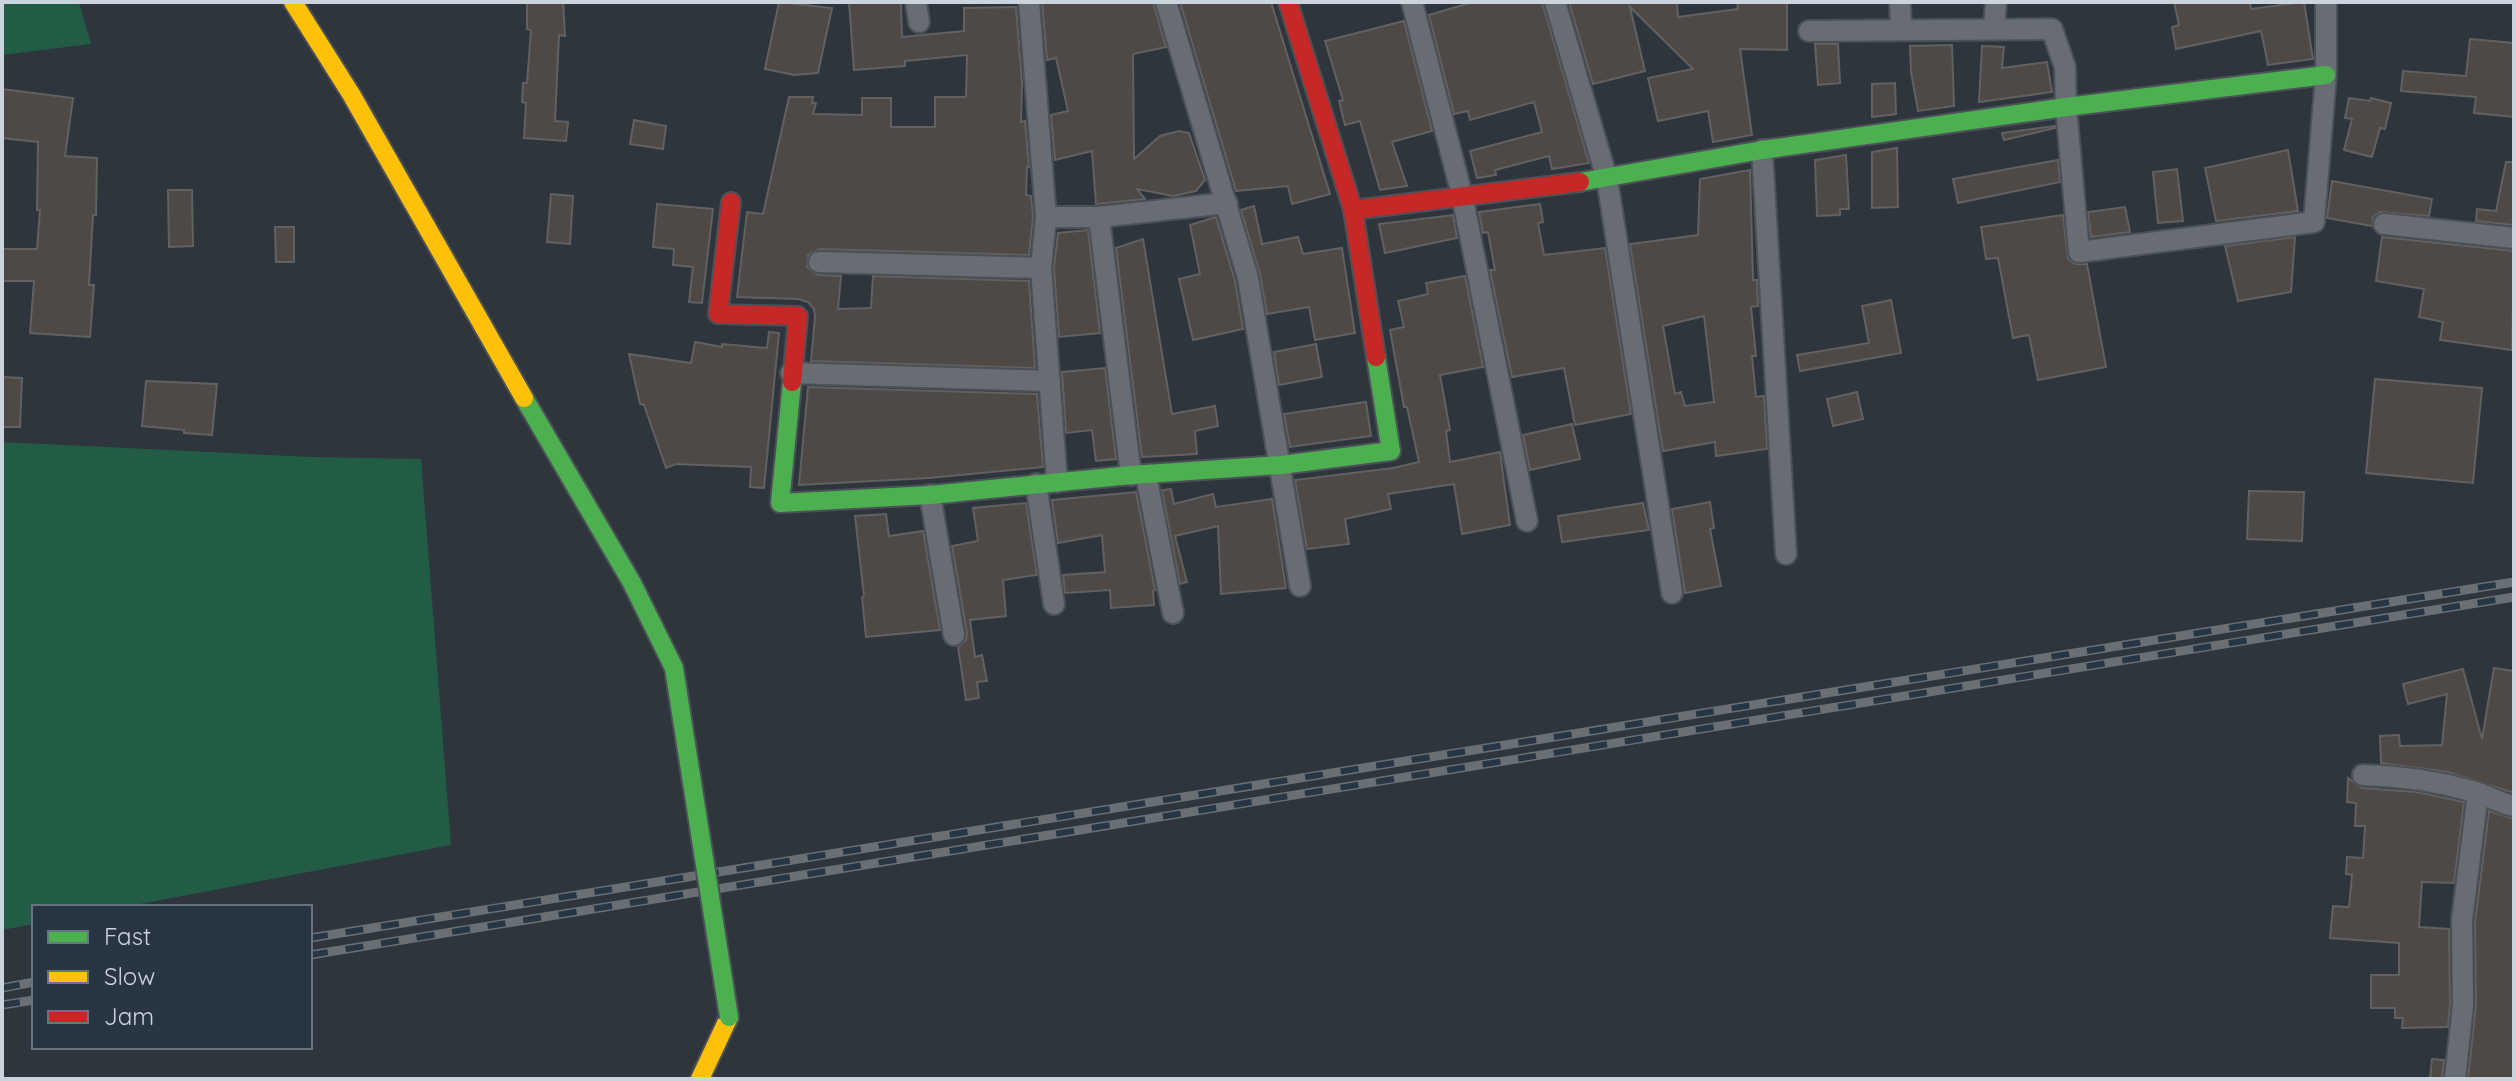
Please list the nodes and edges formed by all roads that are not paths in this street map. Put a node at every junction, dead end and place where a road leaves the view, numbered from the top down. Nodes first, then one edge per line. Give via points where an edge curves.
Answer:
1 (293, 2) edge
2 (1029, 2) edge
3 (1166, 2) edge
4 (1288, 2) edge
5 (1412, 2) edge
6 (1555, 2) edge
7 (1900, 2) edge
8 (1996, 2) edge
9 (2326, 2) edge
10 (1901, 28) junction
11 (1994, 28) junction
12 (1809, 31) dead end
13 (2326, 75) junction
14 (2066, 107) junction
15 (1762, 150) junction
16 (1607, 179) junction
17 (1462, 195) junction
18 (731, 202) dead end
19 (1227, 203) junction
20 (1353, 210) junction
21 (1046, 217) junction
22 (1099, 217) junction
23 (2384, 224) dead end
24 (2514, 238) edge
25 (819, 262) dead end
26 (1041, 268) junction
27 (791, 373) junction
28 (1050, 381) junction
29 (1281, 465) junction
30 (1139, 475) junction
31 (1057, 482) junction
32 (1036, 484) junction
33 (930, 495) junction
34 (1527, 521) dead end
35 (1786, 554) dead end
36 (1300, 586) dead end
37 (1672, 593) dead end
38 (1054, 604) dead end
39 (1173, 613) dead end
40 (954, 635) dead end
41 (2363, 775) dead end
42 (2478, 793) junction
43 (2514, 806) edge
44 (700, 1079) edge
45 (2455, 1079) edge

1 - 44 street, bridge via 632,583 674,668 729,1017
2 - 21 street
3 - 19 street
4 - 20 street
5 - 17 street
6 - 16 street
7 - 10 street
8 - 11 street
9 - 13 street
10 - 11 street
10 - 12 street
11 - 14 street via 2052,29 2065,67
13 - 14 street
13 - 14 street via 2314,222 2079,252
14 - 15 street
15 - 16 street
15 - 35 street
16 - 17 street
16 - 37 street
17 - 20 street
17 - 34 street
18 - 27 street via 718,314 798,316
19 - 22 street
19 - 29 street via 1248,278
20 - 29 street via 1391,451
21 - 22 street
21 - 26 street
22 - 30 street
23 - 24 street
25 - 26 street
26 - 28 street
27 - 28 street
27 - 33 street via 780,503
28 - 31 street
29 - 30 street
29 - 36 street
30 - 31 street
30 - 39 street
31 - 32 street
32 - 33 street
32 - 38 street
33 - 40 street
41 - 42 street via 2420,779
42 - 43 street
42 - 45 street via 2462,920 2463,1005

